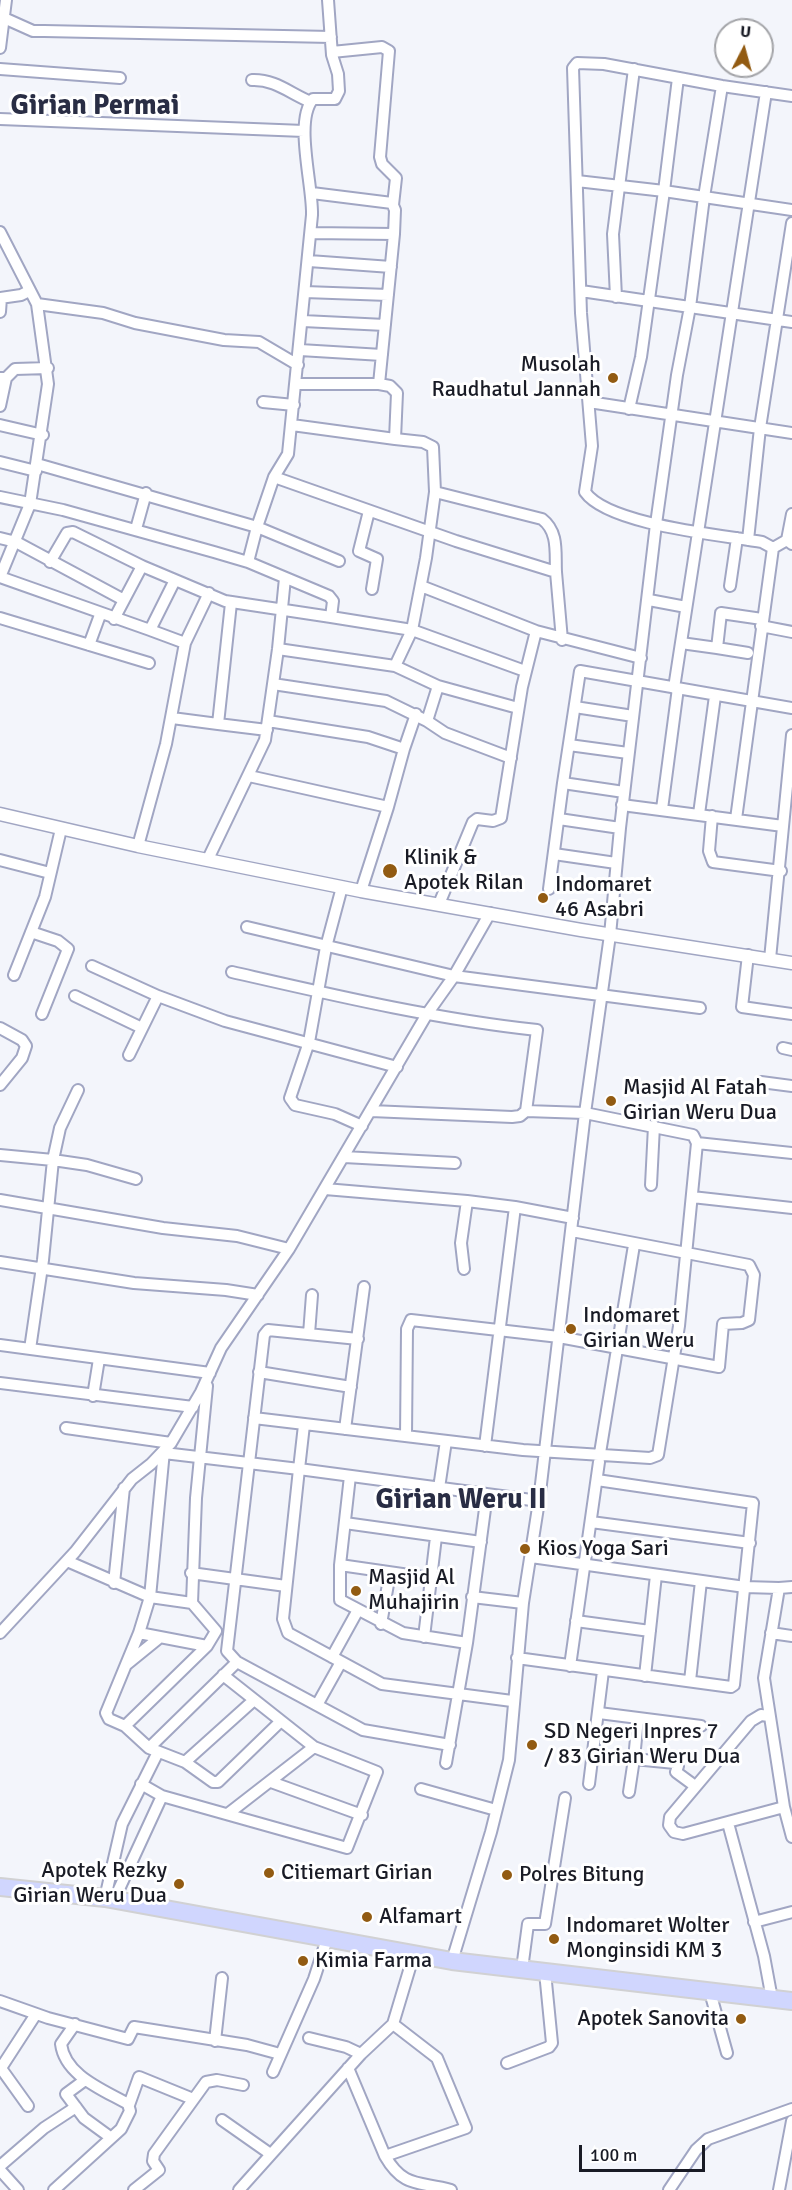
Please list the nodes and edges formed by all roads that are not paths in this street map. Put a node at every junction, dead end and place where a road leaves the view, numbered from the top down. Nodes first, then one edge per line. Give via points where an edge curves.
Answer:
1 (6, 0) edge
2 (331, 0) edge
3 (4, 18) junction
4 (331, 37) junction
5 (0, 48) edge
6 (332, 52) junction
7 (0, 69) edge
8 (634, 69) junction
9 (120, 78) dead end
10 (678, 78) junction
11 (252, 80) dead end
12 (722, 86) junction
13 (766, 93) junction
14 (792, 96) edge
15 (310, 102) junction
16 (0, 119) edge
17 (303, 131) junction
18 (577, 181) junction
19 (621, 185) junction
20 (664, 191) junction
21 (312, 193) junction
22 (704, 197) junction
23 (393, 205) junction
24 (747, 205) junction
25 (792, 210) edge
26 (792, 223) edge
27 (311, 233) junction
28 (394, 234) junction
29 (1, 237) edge
30 (309, 261) junction
31 (391, 267) junction
32 (29, 291) junction
33 (581, 291) junction
34 (305, 292) junction
35 (388, 295) junction
36 (616, 297) junction
37 (1, 298) edge
38 (650, 300) junction
39 (37, 304) junction
40 (690, 307) junction
41 (0, 312) edge
42 (732, 314) junction
43 (777, 320) junction
44 (303, 321) junction
45 (792, 322) edge
46 (385, 325) junction
47 (300, 350) junction
48 (382, 355) junction
49 (298, 365) junction
50 (48, 368) junction
51 (3, 378) edge
52 (296, 384) junction
53 (379, 384) junction
54 (263, 402) dead end
55 (589, 402) junction
56 (294, 405) junction
57 (0, 406) edge
58 (629, 409) junction
59 (671, 416) junction
60 (715, 422) junction
61 (0, 425) edge
62 (292, 425) junction
63 (760, 428) junction
64 (792, 433) edge
65 (42, 435) junction
66 (395, 439) junction
67 (0, 462) edge
68 (37, 467) junction
69 (274, 477) junction
70 (435, 492) junction
71 (146, 494) junction
72 (0, 498) edge
73 (30, 504) junction
74 (369, 511) junction
75 (792, 514) edge
76 (656, 524) junction
77 (257, 527) junction
78 (136, 529) junction
79 (430, 531) junction
80 (700, 532) junction
81 (0, 538) edge
82 (743, 539) junction
83 (16, 542) junction
84 (789, 542) edge
85 (773, 548) junction
86 (339, 561) dead end
87 (50, 562) junction
88 (248, 562) junction
89 (142, 566) junction
90 (556, 572) junction
91 (0, 577) edge
92 (285, 578) junction
93 (175, 580) junction
94 (421, 586) junction
95 (730, 586) dead end
96 (372, 589) dead end
97 (209, 593) junction
98 (124, 600) junction
99 (648, 600) junction
100 (231, 603) junction
101 (686, 607) junction
102 (282, 611) junction
103 (100, 615) junction
104 (331, 617) junction
105 (0, 618) edge
106 (114, 619) junction
107 (761, 623) junction
108 (150, 630) junction
109 (412, 630) junction
110 (536, 631) junction
111 (792, 632) edge
112 (562, 640) junction
113 (185, 643) junction
114 (681, 644) junction
115 (89, 645) junction
116 (717, 648) junction
117 (278, 649) junction
118 (748, 653) dead end
119 (641, 658) junction
120 (148, 663) dead end
121 (395, 666) junction
122 (525, 672) junction
123 (638, 682) junction
124 (273, 684) junction
125 (438, 686) junction
126 (676, 688) junction
127 (715, 696) junction
128 (752, 702) junction
129 (575, 707) junction
130 (518, 708) junction
131 (792, 708) edge
132 (416, 714) junction
133 (633, 716) junction
134 (172, 718) junction
135 (427, 721) junction
136 (218, 724) junction
137 (267, 725) junction
138 (792, 735) edge
139 (569, 745) junction
140 (404, 749) junction
141 (628, 753) junction
142 (511, 758) junction
143 (249, 776) junction
144 (563, 783) junction
145 (624, 792) junction
146 (622, 805) junction
147 (388, 807) junction
148 (662, 809) junction
149 (0, 814) edge
150 (699, 814) junction
151 (712, 816) junction
152 (559, 819) junction
153 (736, 819) junction
154 (783, 826) junction
155 (620, 828) junction
156 (61, 829) junction
157 (138, 846) junction
158 (554, 854) junction
159 (208, 859) junction
160 (0, 860) edge
161 (616, 863) junction
162 (781, 871) junction
163 (50, 873) junction
164 (342, 887) junction
165 (549, 889) dead end
166 (361, 891) junction
167 (438, 904) junction
168 (490, 913) junction
169 (247, 927) dead end
170 (31, 932) junction
171 (610, 935) junction
172 (326, 947) junction
173 (748, 955) junction
174 (770, 959) junction
175 (792, 963) edge
176 (92, 966) dead end
177 (232, 972) dead end
178 (14, 975) dead end
179 (454, 976) junction
180 (318, 992) junction
181 (75, 996) dead end
182 (158, 996) junction
183 (601, 996) junction
184 (700, 1008) dead end
185 (42, 1014) dead end
186 (427, 1014) junction
187 (792, 1014) edge
188 (0, 1028) edge
189 (142, 1028) junction
190 (309, 1042) junction
191 (129, 1054) dead end
192 (397, 1067) junction
193 (2, 1078) edge
194 (761, 1082) dead end
195 (792, 1086) edge
196 (78, 1090) dead end
197 (371, 1111) junction
198 (526, 1111) junction
199 (585, 1113) junction
200 (362, 1126) junction
201 (654, 1126) junction
202 (697, 1143) junction
203 (792, 1153) edge
204 (0, 1155) edge
205 (344, 1157) junction
206 (53, 1160) junction
207 (455, 1163) dead end
208 (136, 1179) dead end
209 (651, 1185) dead end
210 (325, 1189) junction
211 (692, 1197) junction
212 (0, 1200) edge
213 (467, 1201) junction
214 (515, 1208) junction
215 (792, 1208) edge
216 (49, 1210) junction
217 (573, 1218) junction
218 (572, 1231) junction
219 (634, 1245) junction
220 (289, 1249) junction
221 (687, 1253) junction
222 (0, 1262) edge
223 (42, 1268) junction
224 (464, 1269) dead end
225 (364, 1287) dead end
226 (258, 1295) junction
227 (312, 1295) dead end
228 (501, 1330) junction
229 (309, 1334) junction
230 (559, 1337) junction
231 (358, 1339) junction
232 (0, 1345) edge
233 (30, 1349) junction
234 (617, 1349) junction
235 (99, 1359) junction
236 (674, 1359) junction
237 (259, 1372) junction
238 (208, 1377) junction
239 (0, 1383) edge
240 (351, 1387) junction
241 (93, 1396) junction
242 (193, 1407) junction
243 (254, 1418) junction
244 (304, 1425) junction
245 (66, 1428) dead end
246 (345, 1429) junction
247 (406, 1436) junction
248 (446, 1441) junction
249 (485, 1446) junction
250 (167, 1449) junction
251 (545, 1451) junction
252 (200, 1458) junction
253 (600, 1458) junction
254 (248, 1463) junction
255 (299, 1468) junction
256 (350, 1476) junction
257 (597, 1480) junction
258 (124, 1488) junction
259 (439, 1488) junction
260 (487, 1494) junction
261 (539, 1501) junction
262 (591, 1522) junction
263 (345, 1523) junction
264 (436, 1537) junction
265 (481, 1542) junction
266 (750, 1543) junction
267 (531, 1557) junction
268 (68, 1562) junction
269 (584, 1564) junction
270 (340, 1565) junction
271 (191, 1573) junction
272 (390, 1573) junction
273 (656, 1575) junction
274 (430, 1578) junction
275 (236, 1581) junction
276 (700, 1581) junction
277 (114, 1583) junction
278 (285, 1586) junction
279 (745, 1587) junction
280 (792, 1587) edge
281 (779, 1588) junction
282 (150, 1597) junction
283 (472, 1598) junction
284 (192, 1603) junction
285 (523, 1603) junction
286 (358, 1610) junction
287 (576, 1621) junction
288 (381, 1624) junction
289 (216, 1630) junction
290 (650, 1631) junction
291 (0, 1633) edge
292 (139, 1633) junction
293 (771, 1633) junction
294 (229, 1636) junction
295 (424, 1636) junction
296 (792, 1636) edge
297 (159, 1638) junction
298 (467, 1643) junction
299 (207, 1646) junction
300 (517, 1658) junction
301 (337, 1660) junction
302 (237, 1662) junction
303 (126, 1665) junction
304 (570, 1666) junction
305 (603, 1671) junction
306 (223, 1675) junction
307 (645, 1676) junction
308 (690, 1681) junction
309 (458, 1694) junction
310 (254, 1700) junction
311 (512, 1701) junction
312 (317, 1705) junction
313 (600, 1713) junction
314 (769, 1716) junction
315 (638, 1718) junction
316 (281, 1721) junction
317 (125, 1726) junction
318 (701, 1726) dead end
319 (450, 1745) junction
320 (314, 1747) junction
321 (154, 1750) junction
322 (634, 1759) junction
323 (185, 1762) junction
324 (446, 1763) dead end
325 (271, 1782) junction
326 (141, 1784) junction
327 (589, 1784) dead end
328 (695, 1786) junction
329 (421, 1789) dead end
330 (629, 1792) dead end
331 (162, 1796) junction
332 (566, 1798) dead end
333 (786, 1800) edge
334 (496, 1810) junction
335 (229, 1814) junction
336 (362, 1815) junction
337 (728, 1823) junction
338 (792, 1838) edge
339 (0, 1887) edge
340 (110, 1899) junction
341 (792, 1912) edge
342 (754, 1922) junction
343 (327, 1939) junction
344 (414, 1954) junction
345 (452, 1961) junction
346 (522, 1970) junction
347 (545, 1972) junction
348 (222, 1978) dead end
349 (710, 1992) junction
350 (772, 1999) junction
351 (0, 2001) edge
352 (792, 2001) edge
353 (36, 2014) junction
354 (75, 2024) junction
355 (393, 2024) junction
356 (309, 2038) dead end
357 (215, 2041) junction
358 (727, 2053) dead end
359 (280, 2054) junction
360 (361, 2054) junction
361 (507, 2063) dead end
362 (0, 2067) edge
363 (348, 2068) junction
364 (273, 2072) dead end
365 (85, 2080) junction
366 (243, 2085) dead end
367 (193, 2099) junction
368 (129, 2105) junction
369 (28, 2106) dead end
370 (76, 2107) junction
371 (792, 2109) edge
372 (768, 2117) junction
373 (222, 2120) dead end
374 (792, 2123) edge
375 (110, 2137) junction
376 (269, 2153) junction
377 (385, 2156) junction
378 (0, 2168) edge
379 (18, 2190) edge
380 (54, 2190) edge
381 (134, 2190) edge
382 (239, 2190) edge
383 (451, 2190) edge
384 (669, 2190) edge
385 (779, 2190) edge

1 - 3 street
2 - 4 street
3 - 4 street via 33,31
3 - 5 street
4 - 6 street
6 - 15 street via 338,96
6 - 23 street via 382,47 389,51 380,157 396,178
7 - 9 street
8 - 10 street
8 - 18 street via 582,62 573,68
8 - 19 street
10 - 12 street
10 - 20 street
11 - 15 street via 280,85
12 - 13 street
12 - 22 street
13 - 14 street
13 - 24 street
15 - 17 street
16 - 17 street
17 - 21 street
18 - 19 street
18 - 33 street
19 - 20 street
19 - 36 street via 612,249
20 - 22 street
20 - 38 street
21 - 23 street
21 - 27 street
22 - 24 street
22 - 40 street
23 - 28 street
24 - 25 street
24 - 42 street
26 - 43 street
27 - 28 street
27 - 30 street
28 - 31 street
29 - 32 street
30 - 31 street
30 - 34 street
31 - 35 street
32 - 37 street
32 - 39 street
33 - 36 street
33 - 55 street
34 - 35 street
34 - 44 street
35 - 46 street
36 - 38 street
37 - 41 street
38 - 40 street
38 - 58 street
39 - 49 street via 103,313 224,340 259,342
39 - 50 street
40 - 42 street
40 - 59 street
42 - 43 street
42 - 60 street
43 - 45 street
43 - 63 street
44 - 46 street
44 - 47 street
46 - 48 street
47 - 48 street
47 - 49 street
48 - 53 street
49 - 52 street
50 - 51 street via 15,369
50 - 65 street
51 - 57 street
52 - 53 street
52 - 56 street
53 - 66 street via 390,386 397,393
54 - 56 street
55 - 58 street
55 - 76 street via 592,446 585,492 613,511
56 - 62 street
58 - 59 street
59 - 60 street
59 - 76 street
60 - 63 street
60 - 80 street
61 - 65 street
62 - 66 street
62 - 69 street via 286,460
63 - 64 street
63 - 82 street
65 - 68 street
66 - 70 street via 434,447
67 - 68 street
68 - 71 street
68 - 73 street
69 - 74 street
69 - 77 street
70 - 79 street
70 - 90 street via 542,519 554,535
71 - 77 street
71 - 78 street
72 - 73 street
73 - 78 street
73 - 83 street
74 - 79 street
74 - 96 street via 359,551 377,559
75 - 84 street
76 - 80 street
76 - 99 street
77 - 86 street
77 - 88 street
78 - 88 street
79 - 90 street
79 - 94 street
80 - 82 street
80 - 101 street
81 - 83 street
82 - 85 street
82 - 95 street
83 - 87 street
83 - 91 street
84 - 85 street
85 - 107 street
87 - 89 street via 69,532
87 - 98 street
88 - 92 street
89 - 93 street
89 - 98 street
90 - 112 street
91 - 103 street
92 - 102 street
92 - 104 street via 332,598
93 - 97 street
93 - 108 street
94 - 109 street
94 - 110 street
97 - 100 street
97 - 113 street
98 - 106 street
99 - 101 street
99 - 119 street
100 - 102 street
100 - 136 street
101 - 114 street
102 - 104 street
102 - 117 street
103 - 106 street
103 - 115 street
104 - 109 street
105 - 115 street
106 - 108 street
107 - 111 street
107 - 116 street via 721,613
107 - 128 street
108 - 113 street
109 - 121 street
109 - 122 street
110 - 112 street
110 - 122 street
112 - 119 street
113 - 134 street
114 - 116 street
114 - 126 street
115 - 120 street
116 - 118 street
117 - 121 street
117 - 124 street
119 - 123 street
121 - 125 street
122 - 130 street
123 - 126 street
123 - 129 street via 580,671
123 - 133 street
124 - 132 street via 374,698
124 - 137 street
125 - 130 street
125 - 135 street
126 - 127 street
126 - 148 street
127 - 128 street
127 - 150 street
128 - 131 street
128 - 153 street
129 - 133 street
129 - 139 street
130 - 142 street
132 - 135 street
132 - 140 street
133 - 141 street
134 - 136 street
134 - 157 street
135 - 142 street via 445,733
136 - 137 street
137 - 140 street via 368,737
137 - 143 street
138 - 154 street
139 - 141 street
139 - 144 street
140 - 147 street
141 - 145 street
142 - 167 street via 501,818 472,822
143 - 147 street
143 - 159 street
144 - 145 street
144 - 152 street
145 - 146 street
146 - 148 street
146 - 155 street
147 - 166 street
148 - 150 street
149 - 156 street
150 - 151 street
151 - 153 street
151 - 162 street via 709,851 713,862
152 - 155 street
152 - 158 street
153 - 154 street
154 - 162 street
155 - 161 street
156 - 157 street
156 - 163 street
157 - 159 street
158 - 161 street
158 - 165 street
159 - 164 street
160 - 163 street
161 - 171 street
162 - 174 street
163 - 170 street
164 - 166 street
164 - 172 street
166 - 167 street
167 - 168 street
168 - 171 street
168 - 179 street
169 - 172 street
170 - 178 street
170 - 185 street via 58,941 68,950
171 - 173 street
171 - 183 street
172 - 179 street
172 - 180 street
173 - 174 street
173 - 187 street via 742,1007
174 - 175 street
176 - 182 street
177 - 180 street
179 - 183 street
179 - 186 street
180 - 186 street
180 - 190 street
181 - 189 street
182 - 189 street
182 - 190 street via 225,1021
183 - 184 street
183 - 199 street
186 - 192 street
186 - 198 street via 537,1030
188 - 193 street via 26,1046 22,1058
189 - 191 street
190 - 192 street
190 - 200 street via 290,1094 291,1102
192 - 197 street
194 - 195 street
196 - 206 street via 60,1128
197 - 198 street via 512,1117
197 - 200 street
198 - 199 street
199 - 201 street
199 - 217 street
200 - 205 street
201 - 202 street via 693,1135
201 - 209 street
202 - 203 street
202 - 211 street
204 - 206 street
205 - 207 street
205 - 210 street
206 - 208 street
206 - 216 street
210 - 213 street
210 - 220 street
211 - 215 street
211 - 221 street
212 - 216 street
213 - 214 street
213 - 224 street via 461,1243
214 - 217 street
214 - 228 street
216 - 220 street via 237,1236
216 - 223 street
217 - 218 street
218 - 219 street
218 - 230 street
219 - 221 street
219 - 234 street
220 - 226 street
221 - 236 street
221 - 236 street via 749,1265 754,1275 749,1317 742,1323 723,1324 718,1368
222 - 223 street
223 - 226 street via 134,1283
223 - 233 street
225 - 231 street
226 - 238 street via 231,1332
227 - 229 street
228 - 230 street
228 - 247 street via 416,1320 408,1323
228 - 249 street
229 - 231 street
229 - 237 street via 266,1331
230 - 234 street
230 - 251 street
231 - 240 street
232 - 233 street
233 - 235 street
234 - 236 street
234 - 253 street
235 - 238 street
235 - 241 street
236 - 253 street via 658,1455
237 - 240 street
237 - 243 street
238 - 242 street
238 - 252 street
239 - 241 street
240 - 246 street
241 - 242 street
242 - 250 street
243 - 244 street
243 - 254 street
244 - 246 street
244 - 255 street
245 - 250 street
246 - 247 street
247 - 248 street
248 - 249 street
248 - 259 street
249 - 251 street
250 - 252 street
250 - 258 street
250 - 282 street
251 - 253 street
251 - 261 street
252 - 254 street
252 - 271 street
253 - 257 street
254 - 255 street
254 - 275 street
255 - 256 street
255 - 278 street
256 - 259 street
256 - 263 street
257 - 262 street
257 - 266 street via 751,1501 754,1505
258 - 268 street
258 - 277 street
259 - 260 street
260 - 261 street
260 - 265 street
261 - 267 street
262 - 266 street
262 - 269 street
263 - 264 street
263 - 270 street
264 - 265 street
264 - 274 street
265 - 283 street
266 - 279 street
267 - 269 street
267 - 285 street
268 - 277 street
268 - 291 street
269 - 273 street
269 - 287 street
270 - 272 street
270 - 286 street via 340,1600
271 - 275 street
271 - 284 street
272 - 274 street
272 - 288 street
273 - 276 street
273 - 290 street
274 - 295 street
275 - 278 street
275 - 294 street
276 - 279 street
276 - 308 street
277 - 282 street
278 - 301 street via 284,1627 299,1640
279 - 281 street
279 - 308 street via 734,1685
280 - 281 street
281 - 293 street
282 - 284 street
282 - 292 street
283 - 285 street
283 - 298 street
284 - 289 street
285 - 300 street
286 - 288 street
286 - 301 street
287 - 290 street
287 - 304 street
288 - 295 street via 403,1634
289 - 294 street
289 - 299 street
290 - 307 street
292 - 297 street
292 - 303 street
293 - 296 street
293 - 314 street via 764,1678
294 - 302 street via 227,1654
295 - 298 street
297 - 299 street
297 - 303 street
298 - 309 street
299 - 317 street
300 - 304 street
300 - 311 street
301 - 309 street via 382,1684
301 - 312 street
302 - 306 street
302 - 312 street
303 - 317 street via 106,1709 109,1719
304 - 305 street
305 - 307 street
305 - 313 street
306 - 310 street
306 - 321 street
307 - 308 street
309 - 311 street
309 - 319 street
310 - 316 street
310 - 323 street
311 - 334 street via 509,1760
312 - 319 street via 363,1730
313 - 315 street
313 - 327 street
314 - 328 street via 751,1720
314 - 333 street
315 - 318 street
315 - 322 street
316 - 320 street
316 - 323 street via 218,1782
317 - 321 street
319 - 324 street
320 - 325 street
320 - 336 street via 377,1772
321 - 323 street
321 - 326 street
322 - 328 street via 675,1763 676,1772
322 - 330 street
325 - 335 street
325 - 336 street
326 - 331 street
326 - 340 street via 122,1824
328 - 337 street via 670,1817 670,1829 683,1834
329 - 334 street
331 - 335 street
331 - 340 street
332 - 346 street via 545,1924 528,1924
333 - 337 street
333 - 338 street
334 - 345 street
335 - 336 street via 345,1849
337 - 342 street
339 - 340 highway
340 - 343 highway
341 - 342 street
342 - 350 street
343 - 344 highway
343 - 359 street via 314,1979
344 - 345 highway
344 - 355 street
345 - 346 highway
346 - 347 highway
347 - 349 highway
347 - 361 street via 552,2043
348 - 357 street
349 - 350 highway
349 - 358 street
350 - 352 highway
351 - 353 street
353 - 354 street
353 - 362 street
354 - 357 street via 128,2039 134,2027
354 - 365 street via 61,2046
355 - 360 street
355 - 377 street via 437,2058 467,2127
356 - 360 street
357 - 359 street
359 - 364 street
360 - 363 street
362 - 369 street
363 - 376 street
363 - 377 street
365 - 368 street
365 - 370 street via 66,2094
366 - 367 street via 208,2081
367 - 368 street via 139,2077
367 - 381 street via 153,2157 159,2170
368 - 375 street via 125,2125
370 - 375 street
370 - 378 street via 44,2128
371 - 372 street
372 - 374 street
372 - 384 street via 702,2143
373 - 376 street
374 - 385 street
375 - 380 street
376 - 382 street
377 - 383 street via 402,2178
378 - 379 street

